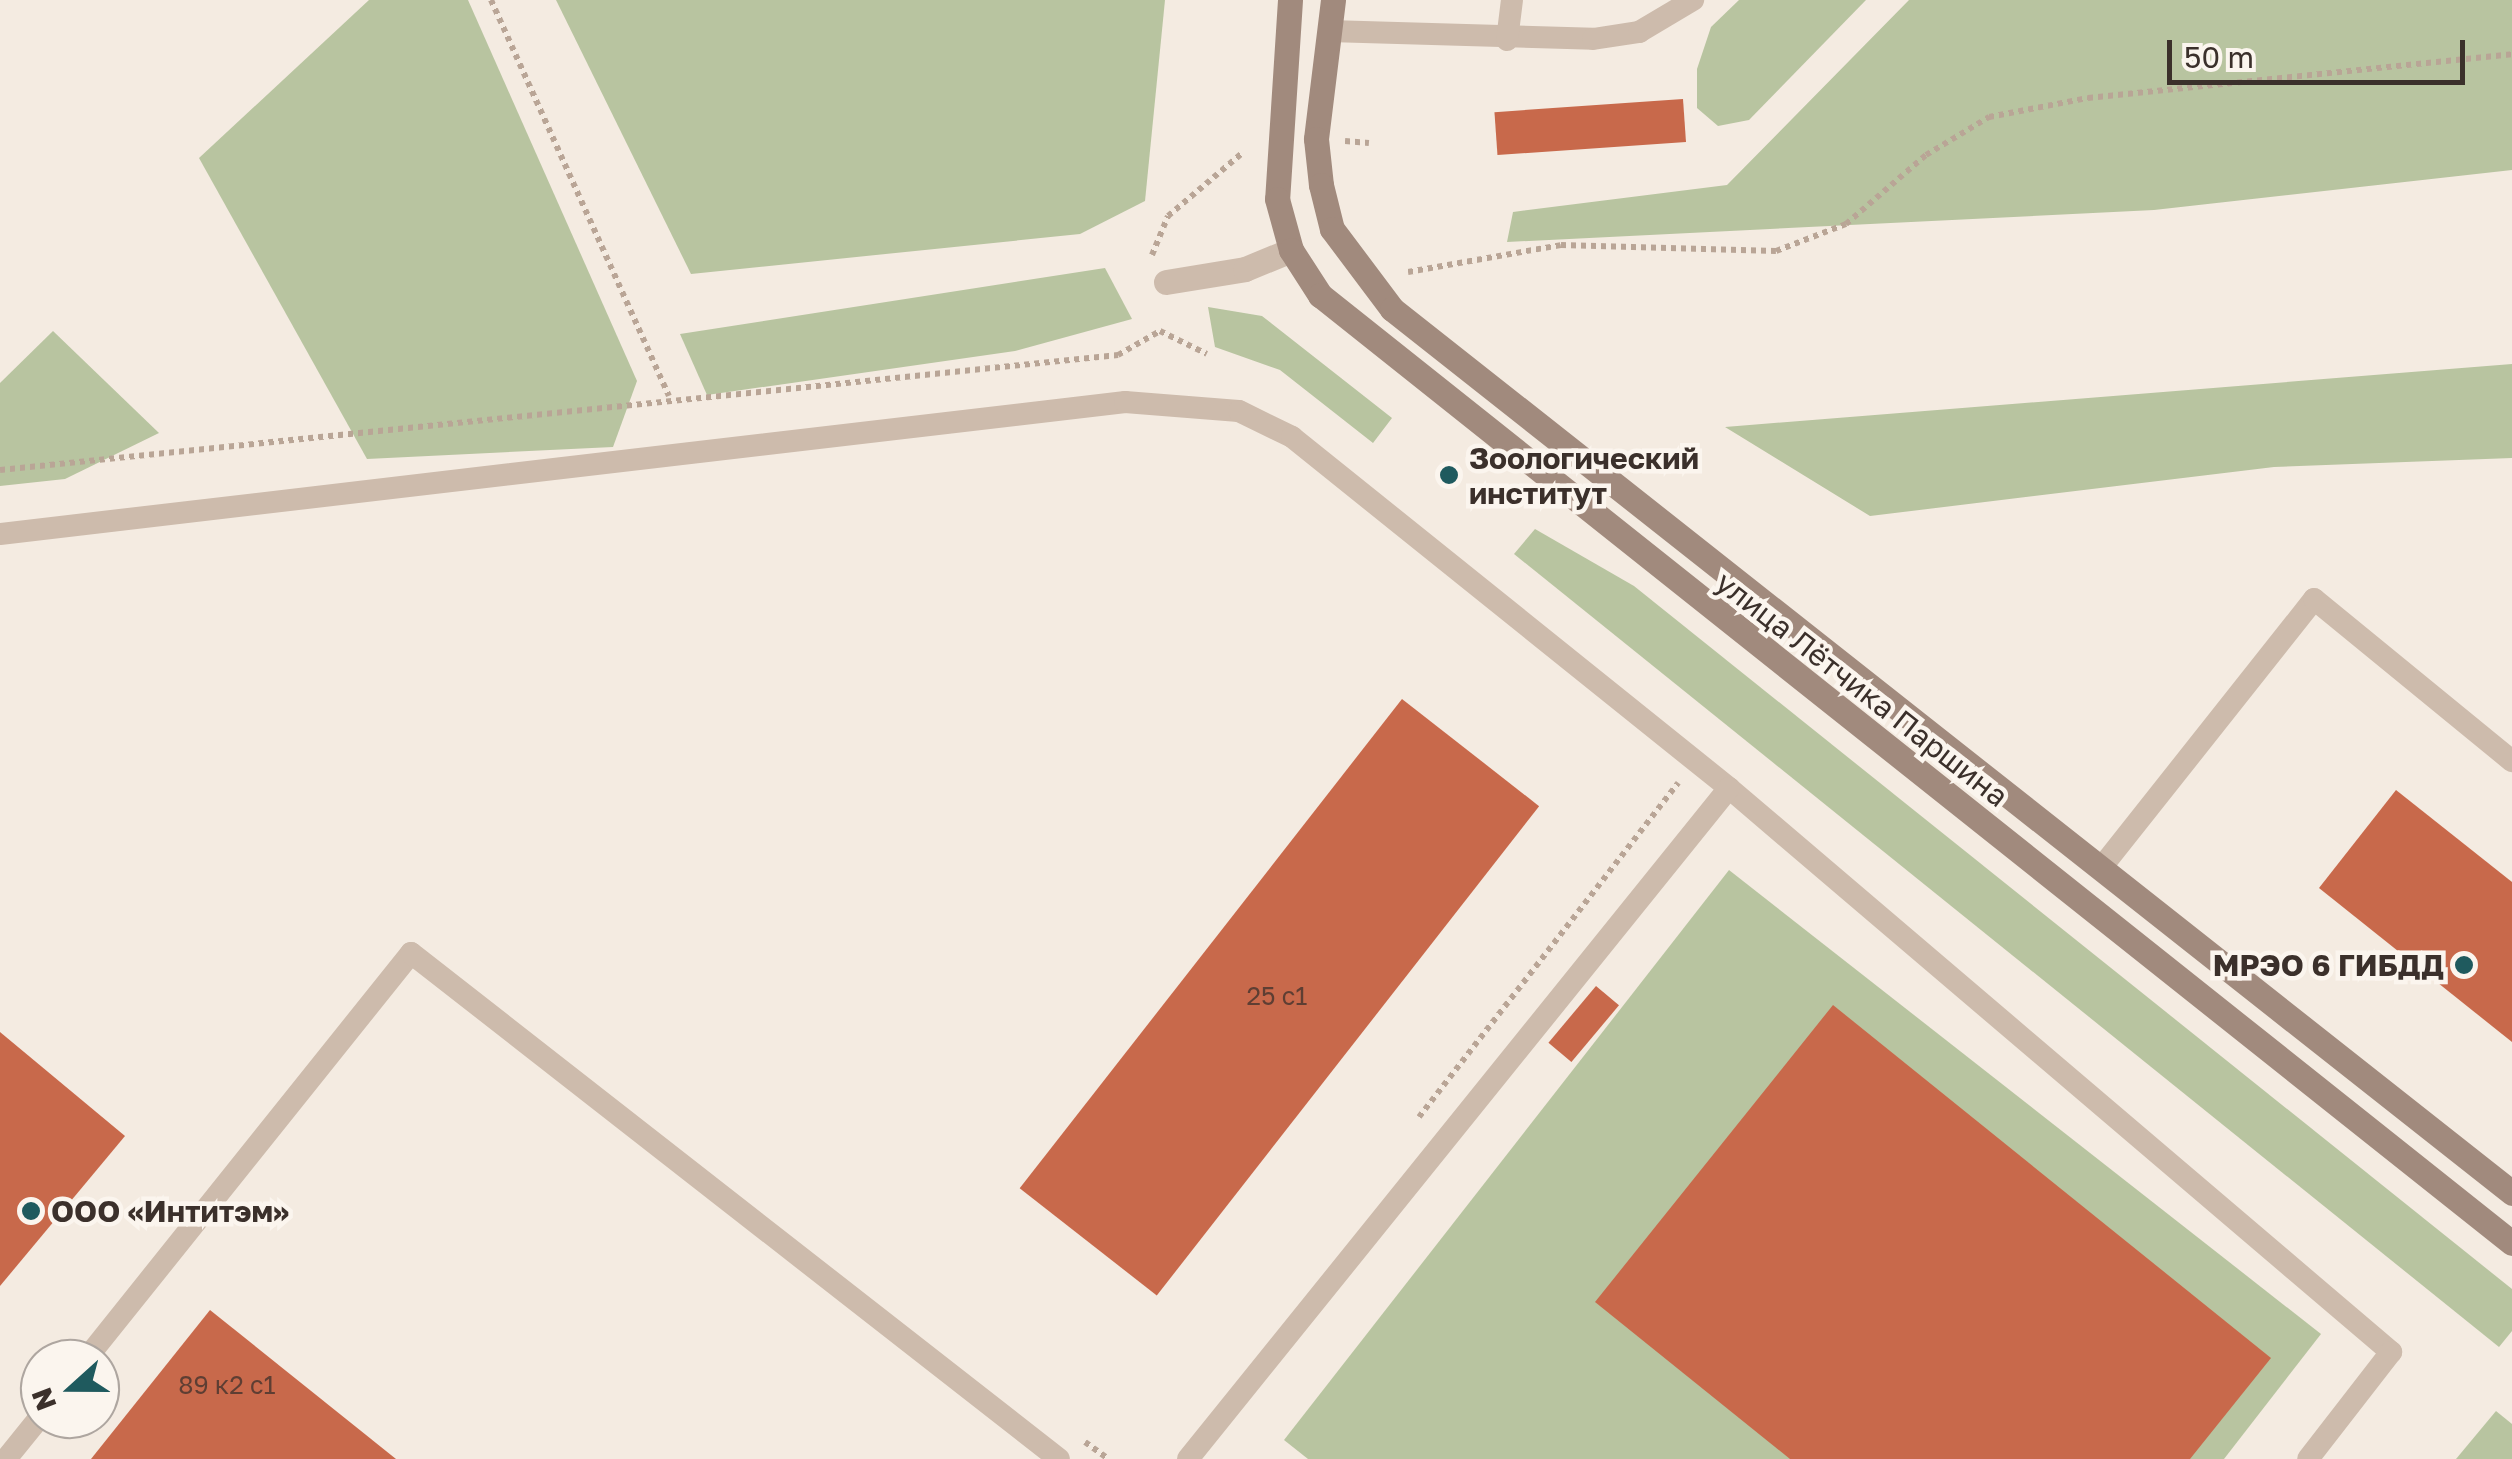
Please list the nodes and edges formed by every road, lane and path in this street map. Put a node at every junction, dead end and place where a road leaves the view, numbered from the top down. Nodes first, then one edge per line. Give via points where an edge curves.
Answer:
1 (491, 0) edge
2 (1290, 0) edge
3 (1333, 0) edge
4 (1512, 0) edge
5 (1692, 0) edge
6 (1329, 31) junction
7 (1507, 40) junction
8 (2512, 54) edge
9 (1242, 154) dead end
10 (1291, 250) junction
11 (1157, 272) joint
12 (1408, 272) dead end
13 (1158, 314) dead end
14 (1160, 331) junction
15 (1207, 354) dead end
16 (669, 396) junction
17 (0, 470) edge
18 (0, 534) edge
19 (2512, 761) edge
20 (1729, 788) junction
21 (2101, 868) junction
22 (2512, 1193) edge
23 (2512, 1243) edge
24 (102, 1339) edge
25 (1077, 1435) dead end
26 (22, 1439) edge
27 (6, 1459) edge
28 (1059, 1459) edge
29 (1108, 1459) edge
30 (1188, 1459) edge
31 (2308, 1459) edge

1 - 16 path
2 - 10 street via 1276,136
3 - 6 street, улица Лётчика Паршина
4 - 7 lane
5 - 7 lane via 1639,32
6 - 7 lane
6 - 21 street, улица Лётчика Паршина via 1321,186 1356,267 1392,309
8 - 12 path via 2088,98 1989,117 1926,155 1846,224 1776,251 1561,244
9 - 11 path via 1168,216
10 - 11 street via 1245,269
10 - 23 street, улица Лётчика Паршина via 1354,328
13 - 14 path
14 - 15 path
14 - 16 path via 1118,355
16 - 17 path
18 - 20 lane via 1188,400 1292,437
19 - 21 lane via 2314,599
20 - 30 lane
20 - 31 lane via 2391,1352
21 - 22 street, улица Лётчика Паршина
24 - 28 lane via 411,952
25 - 29 path
26 - 27 lane

